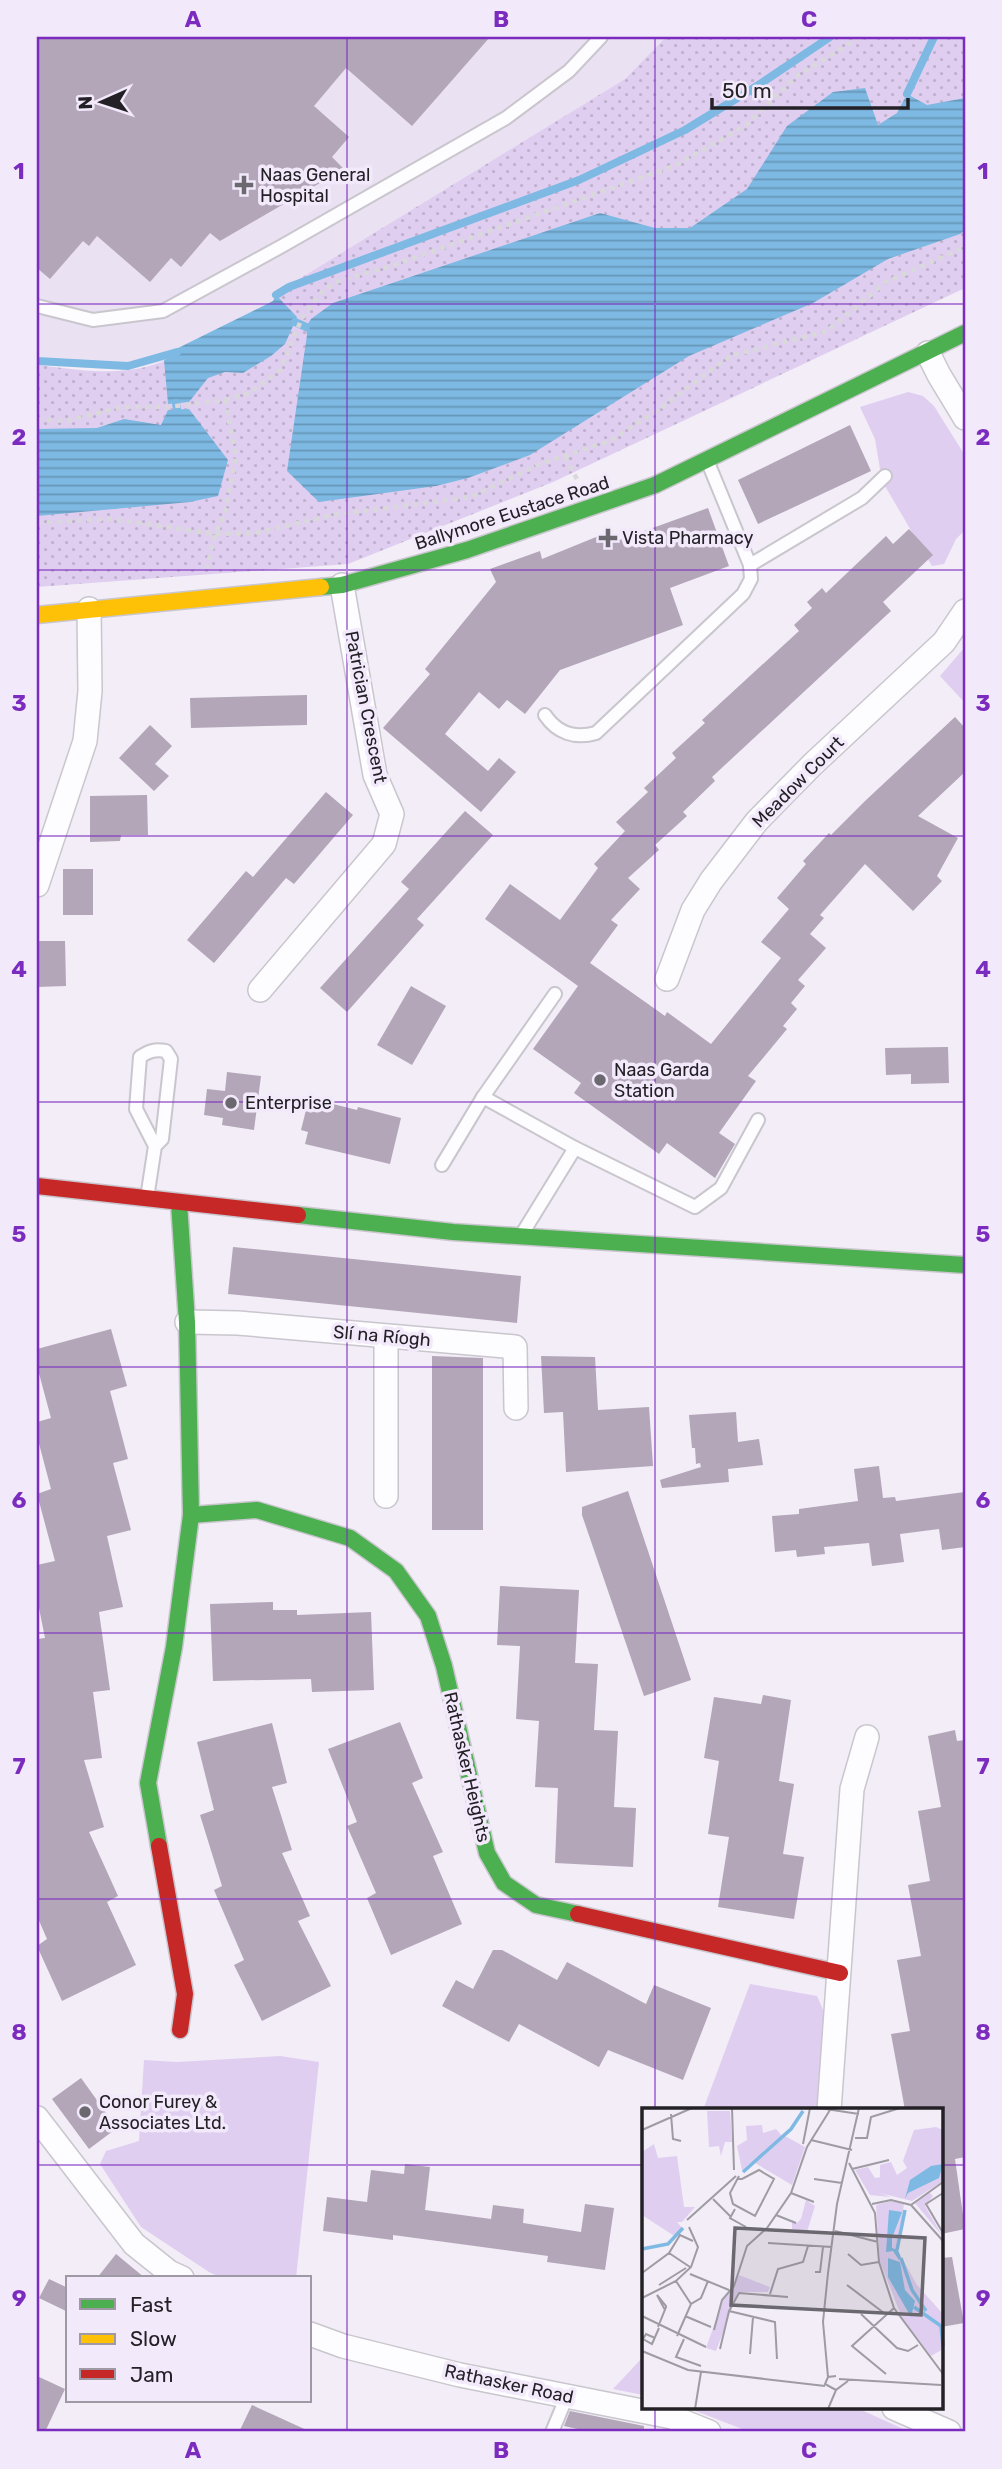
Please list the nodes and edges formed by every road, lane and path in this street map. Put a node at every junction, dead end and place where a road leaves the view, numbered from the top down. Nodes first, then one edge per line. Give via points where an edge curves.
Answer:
1 (601, 37) edge
2 (860, 37) edge
3 (965, 247) edge
4 (37, 306) edge
5 (965, 332) edge
6 (928, 353) junction
7 (225, 400) junction
8 (965, 418) edge
9 (37, 419) edge
10 (707, 460) junction
11 (885, 476) dead end
12 (37, 523) edge
13 (215, 534) junction
14 (750, 565) junction
15 (207, 568) dead end
16 (342, 585) junction
17 (89, 609) junction
18 (965, 611) edge
19 (37, 615) edge
20 (545, 715) dead end
21 (37, 886) edge
22 (667, 979) dead end
23 (260, 990) dead end
24 (555, 994) dead end
25 (483, 1097) junction
26 (758, 1120) dead end
27 (155, 1146) junction
28 (575, 1148) junction
29 (442, 1165) dead end
30 (37, 1186) edge
31 (147, 1199) junction
32 (179, 1203) junction
33 (520, 1237) junction
34 (965, 1265) edge
35 (187, 1322) junction
36 (386, 1337) junction
37 (516, 1408) dead end
38 (386, 1496) dead end
39 (191, 1515) junction
40 (867, 1737) dead end
41 (840, 1973) junction
42 (180, 2030) dead end
43 (829, 2108) edge
44 (37, 2118) edge
45 (178, 2276) edge
46 (312, 2335) edge
47 (566, 2396) junction
48 (899, 2410) edge
49 (552, 2432) edge
50 (709, 2432) edge
51 (949, 2432) edge

1 - 4 lane via 569,71 506,118 163,311 93,320
2 - 7 path via 797,76 745,126 674,166 335,282 302,318 280,370 250,393
3 - 13 path via 886,282 827,331 730,356 610,440 540,464 471,497 333,515 255,533
5 - 6 main road, Ballymore Eustace Road
6 - 8 street
6 - 10 main road, Ballymore Eustace Road
7 - 9 path via 122,407 66,421
7 - 13 path via 236,457 224,516
10 - 14 lane
10 - 16 main road, Ballymore Eustace Road via 655,485 492,541
11 - 14 lane via 862,498
12 - 13 path via 112,519
13 - 15 path
14 - 20 lane via 751,579 743,594 596,733 582,737 567,734
16 - 17 main road, Ballymore Eustace Road
16 - 23 street, Patrician Crescent via 375,775 392,814 384,844
17 - 19 main road, Ballymore Eustace Road
17 - 21 street via 85,741
18 - 22 street, Meadow Court via 944,642 757,821 693,910
24 - 25 lane
25 - 28 lane
25 - 29 lane
26 - 28 lane via 721,1188 695,1207
27 - 27 lane via 136,1109 140,1057 157,1050 166,1051 172,1059 162,1139
27 - 31 lane
28 - 33 lane
30 - 31 main road
31 - 32 main road
32 - 33 main road
32 - 35 main road
33 - 34 main road
35 - 36 street, Slí na Ríogh
35 - 39 main road
36 - 37 street, Slí na Ríogh via 515,1346
36 - 38 street
39 - 41 main road, Rathasker Heights via 257,1510 350,1538 397,1571 428,1616 487,1853 504,1883 536,1905
39 - 42 main road via 174,1647 148,1783 185,1994
40 - 41 street via 852,1789
41 - 43 street
44 - 45 street via 134,2244
46 - 47 street, Rathasker Road via 437,2369
47 - 49 lane
47 - 50 street, Rathasker Road via 672,2417
48 - 51 street

